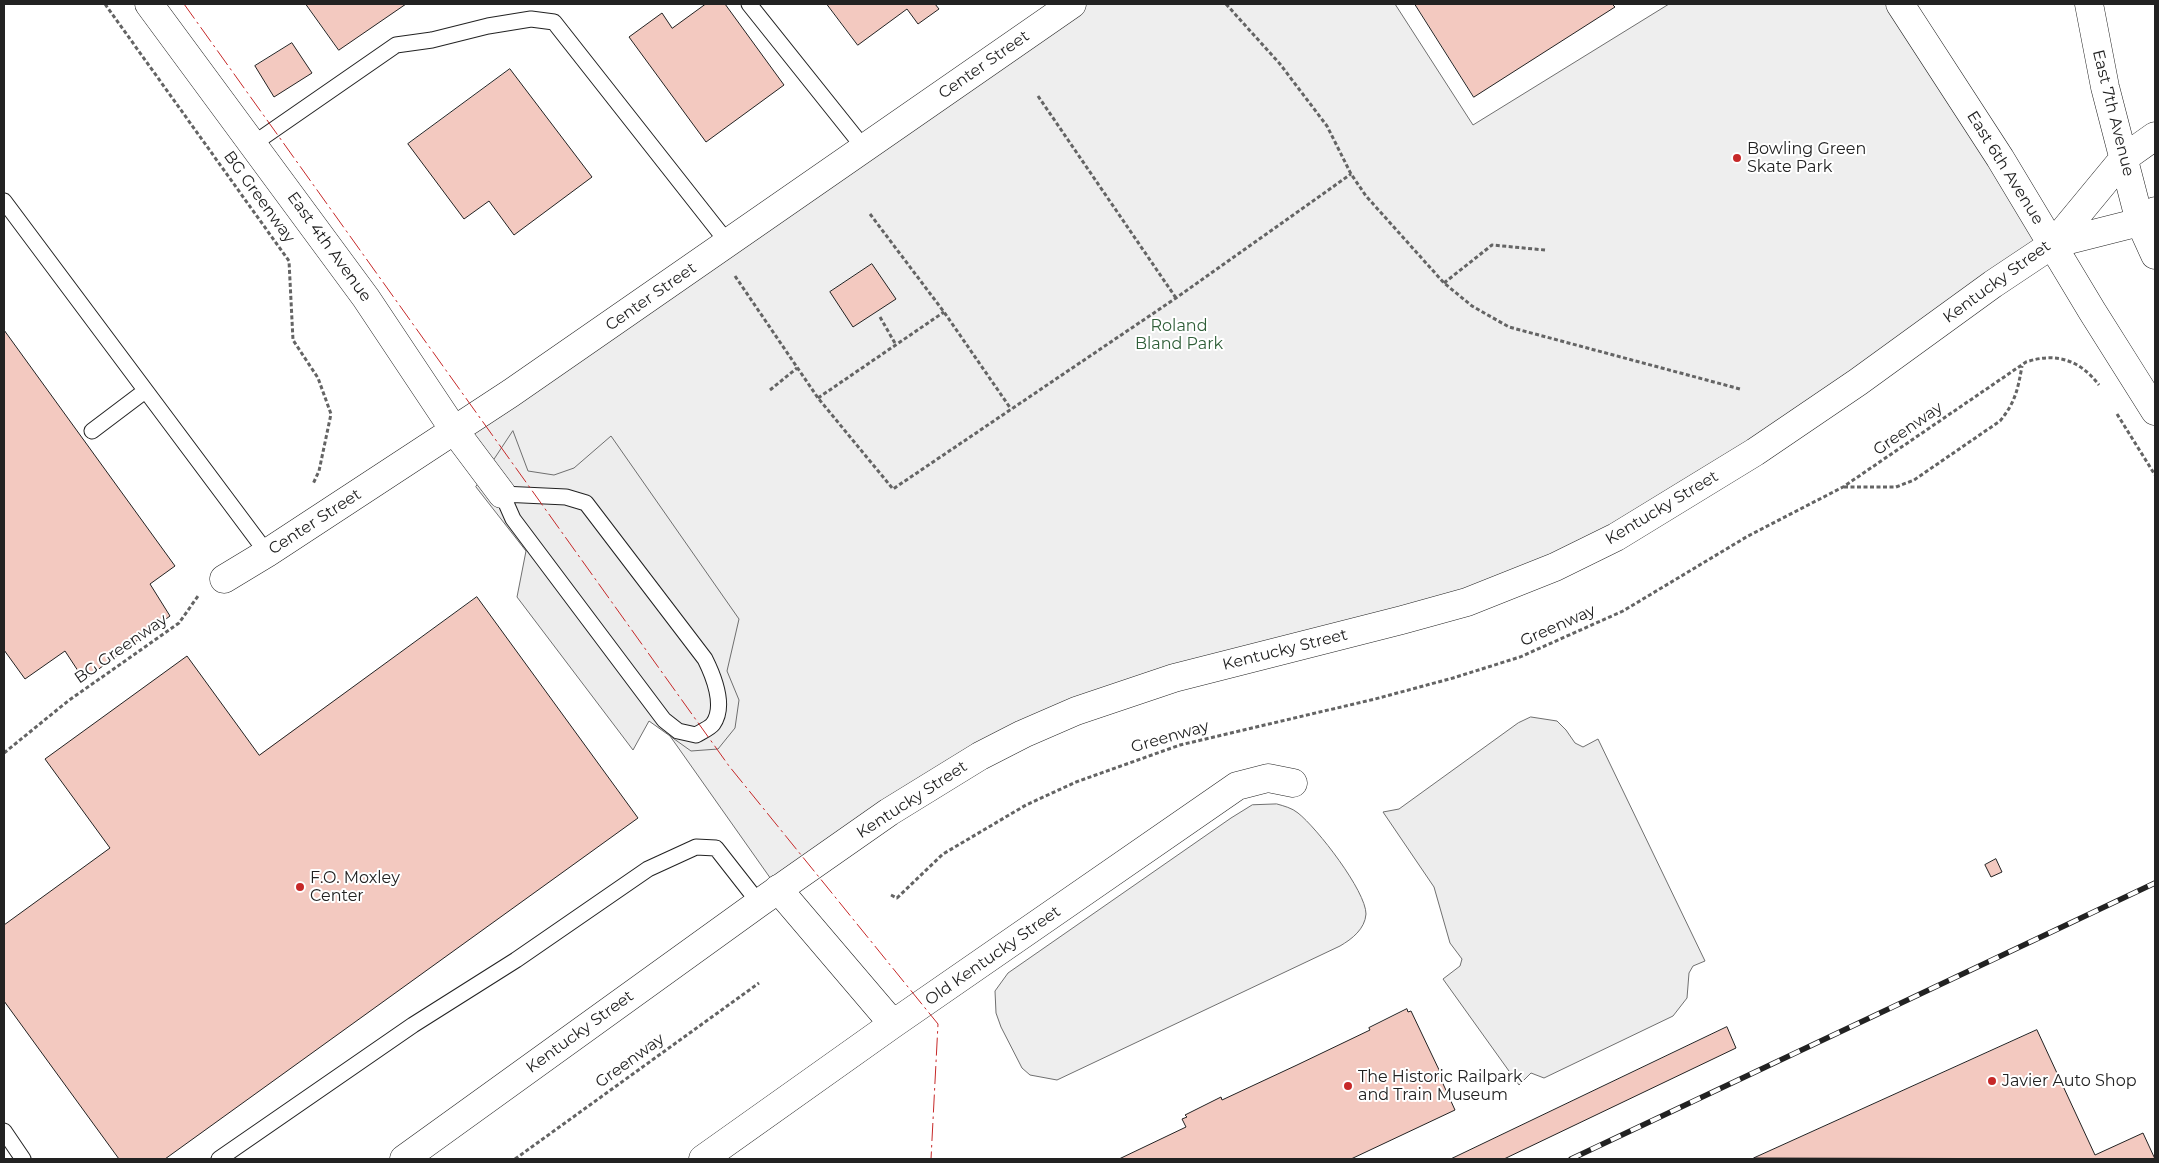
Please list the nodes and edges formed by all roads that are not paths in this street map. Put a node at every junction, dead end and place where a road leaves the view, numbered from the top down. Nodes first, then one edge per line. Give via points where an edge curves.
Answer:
1 (149, 4) edge
2 (749, 4) edge
3 (1072, 4) edge
4 (1900, 4) edge
5 (2089, 4) edge
6 (1041, 12) edge
7 (2155, 136) edge
8 (253, 144) junction
9 (864, 148) junction
10 (2124, 158) junction
11 (4, 202) edge
12 (2148, 217) edge
13 (2053, 244) junction
14 (722, 247) junction
15 (2155, 255) edge
16 (145, 391) junction
17 (2155, 411) edge
18 (454, 430) junction
19 (92, 431) dead end
20 (502, 494) junction
21 (267, 553) junction
22 (224, 579) dead end
23 (1293, 782) dead end
24 (768, 896) junction
25 (893, 1024) junction
26 (6, 1138) edge
27 (23, 1159) edge
28 (218, 1159) edge
29 (404, 1159) edge
30 (703, 1159) edge

1 - 8 main road, East 4th Avenue
2 - 9 lane
3 - 6 main road, Center Street
4 - 13 main road, East 6th Avenue
5 - 10 main road, East 7th Avenue via 2105,87
6 - 9 main road, Center Street
7 - 10 main road, Kentucky Street
8 - 14 lane via 396,45 531,19 554,22
8 - 18 main road, East 4th Avenue via 370,304
9 - 14 main road, Center Street
10 - 12 main road, East 7th Avenue
10 - 13 main road, Kentucky Street
11 - 16 lane
12 - 13 main road
12 - 15 main road
13 - 17 main road, East 6th Avenue
13 - 24 main road, Kentucky Street via 1755,452 1595,548 1466,602 1174,678 1076,711 1023,734 932,784
14 - 18 main road, Center Street
16 - 19 lane
16 - 21 lane
18 - 20 main road, East 4th Avenue
18 - 21 main road, Center Street
20 - 20 lane via 513,519 664,720 678,731 696,735 713,724 719,705 714,678 705,658 586,504 566,497
21 - 22 main road, Center Street
23 - 25 main road, Old Kentucky Street via 1268,778 1237,786
24 - 25 main road
24 - 28 lane via 716,848 696,847 648,869
24 - 29 main road, Kentucky Street
25 - 30 main road, Old Kentucky Street
26 - 27 lane

